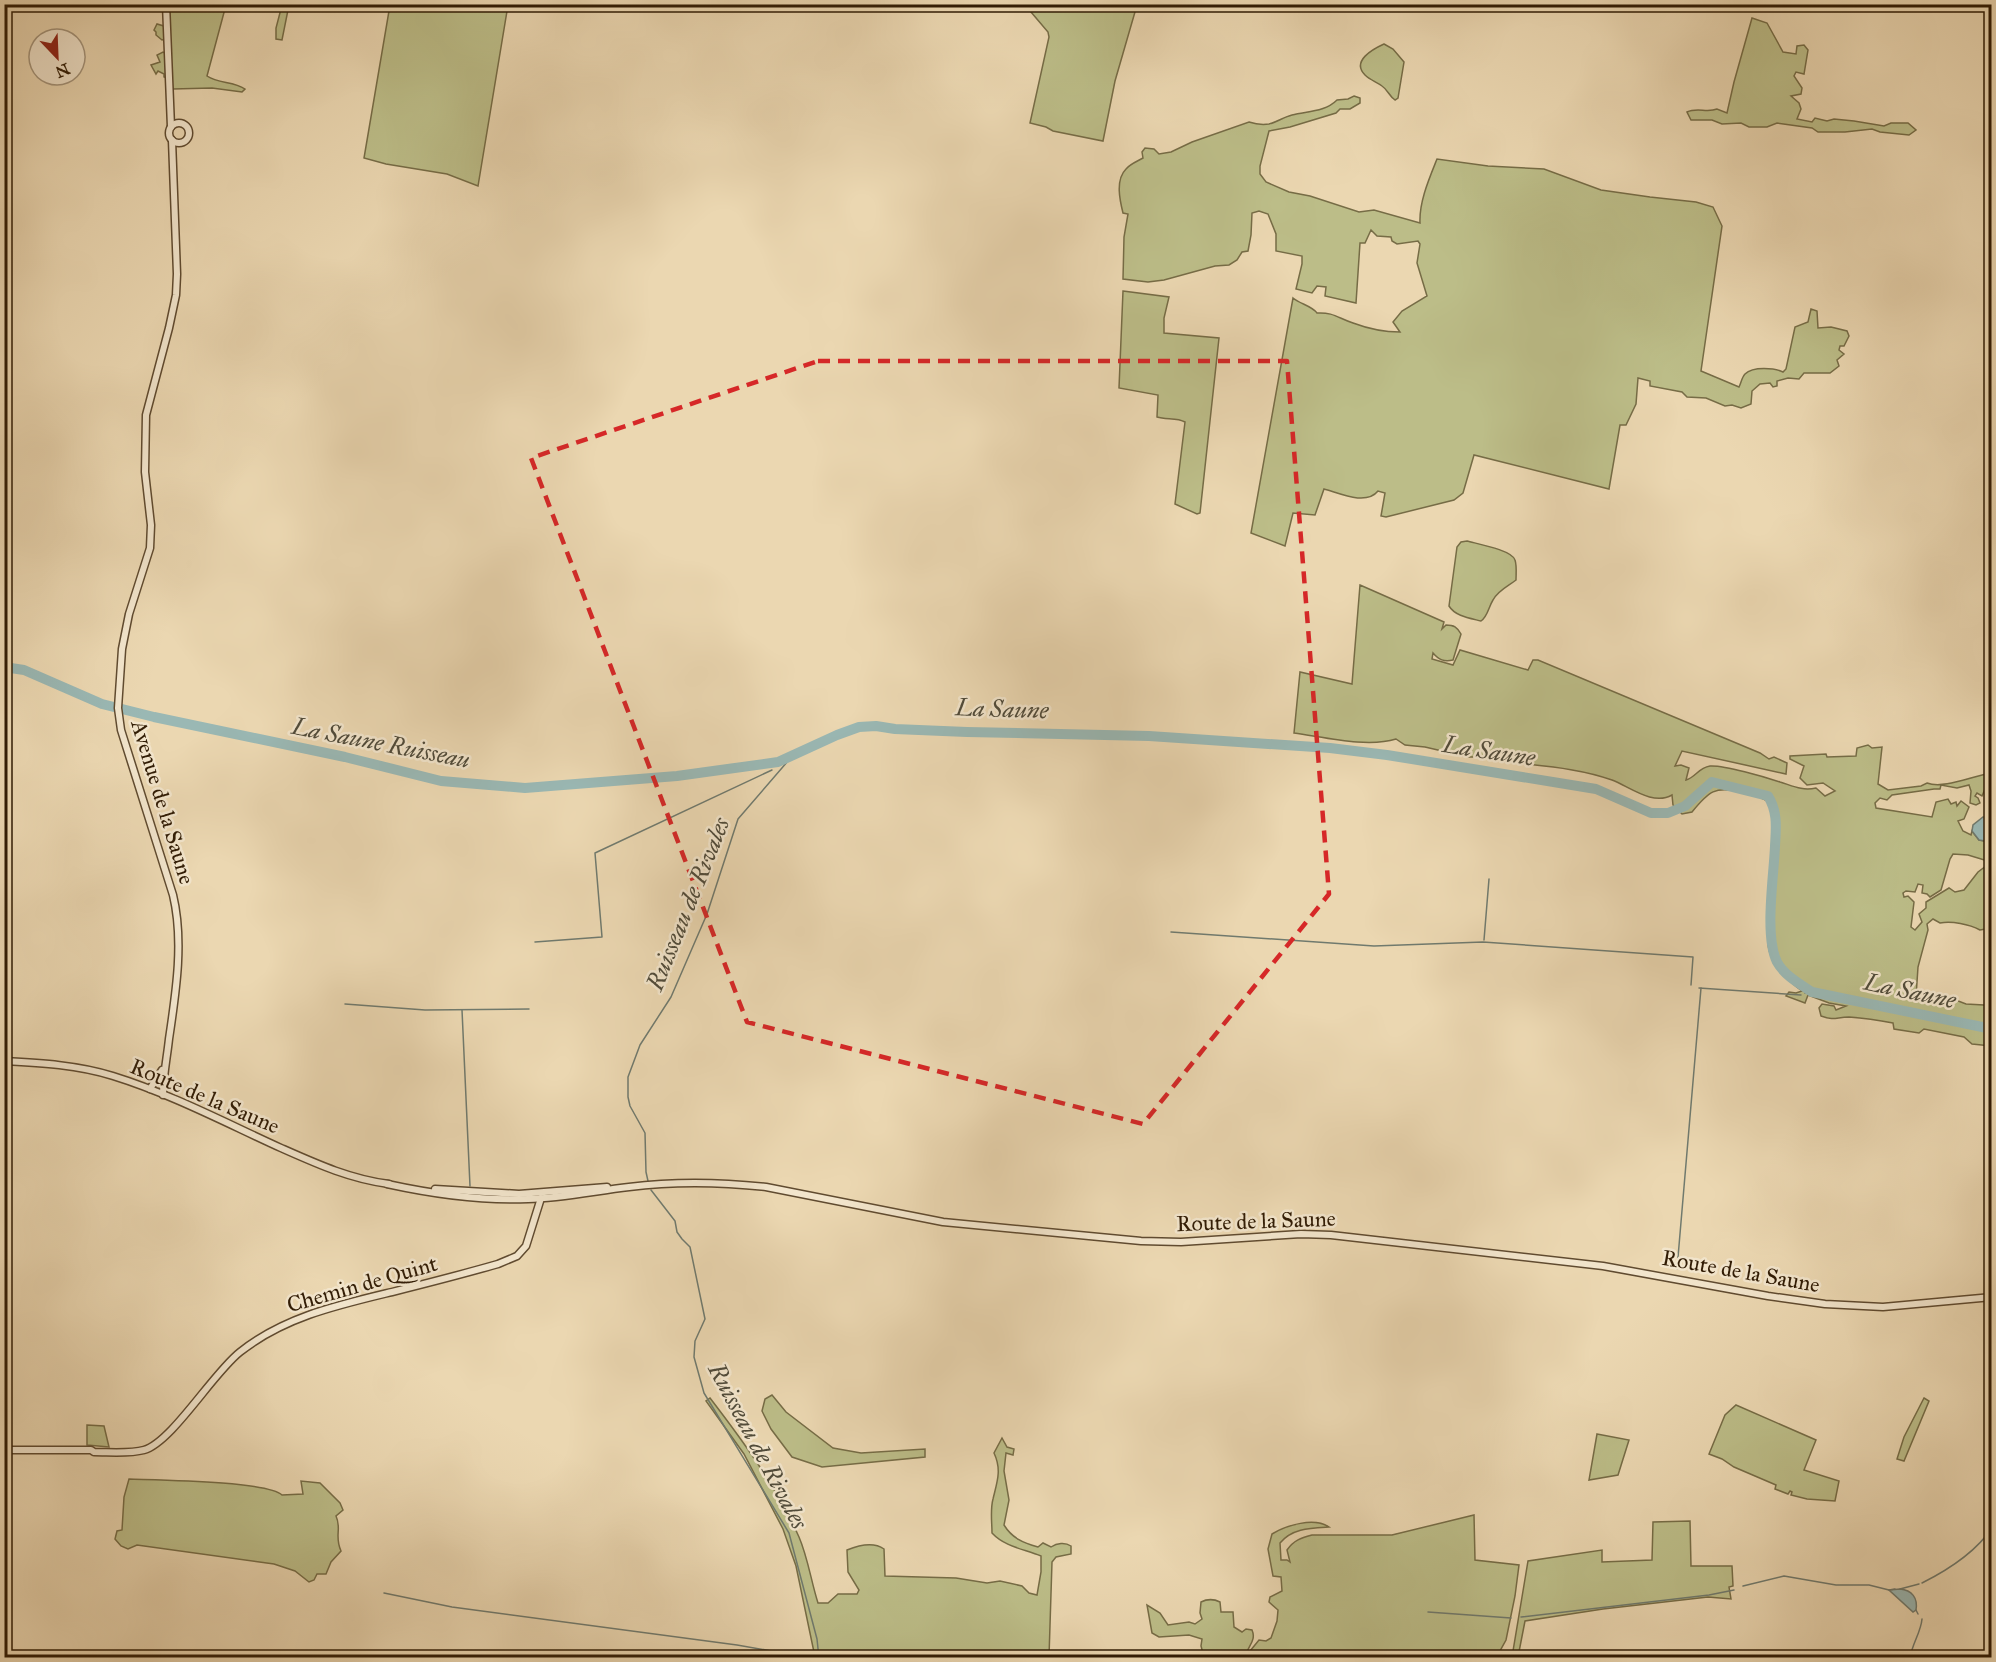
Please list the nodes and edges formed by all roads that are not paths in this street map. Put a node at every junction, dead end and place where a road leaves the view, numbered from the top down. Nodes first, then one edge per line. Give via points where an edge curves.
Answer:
1 (166, 4) edge
2 (171, 105) junction
3 (181, 124) junction
4 (171, 127) junction
5 (172, 140) junction
6 (182, 142) junction
7 (174, 160) junction
8 (4, 1060) edge
9 (165, 1064) junction
10 (150, 1089) junction
11 (163, 1095) junction
12 (387, 1184) junction
13 (538, 1196) junction
14 (530, 1199) junction
15 (535, 1216) junction
16 (1992, 1297) edge
17 (4, 1450) edge

1 - 2 street
2 - 3 street
2 - 4 street
3 - 4 street
3 - 6 street via 188,133
4 - 5 street
5 - 6 street
5 - 7 street, Avenue de la Saune
6 - 7 street, Avenue de la Saune
7 - 9 street, Avenue de la Saune via 176,295 146,414 150,548 126,624 118,718 178,925
8 - 10 street, Route de la Saune via 84,1068
9 - 10 street, Avenue de la Saune
9 - 11 street, Avenue de la Saune
10 - 11 street, Route de la Saune
11 - 12 street, Route de la Saune via 325,1168
12 - 13 street, Route de la Saune
12 - 14 street, Route de la Saune via 470,1197
13 - 14 street
13 - 15 street, Chemin de Quint
13 - 16 street, Route de la Saune via 597,1187 737,1184 942,1222 1141,1241 1301,1234 1354,1237 1603,1266 1825,1304 1891,1307
14 - 15 street
15 - 17 street, Chemin de Quint via 526,1246 507,1262 316,1312 263,1336 233,1358 167,1434 148,1449

